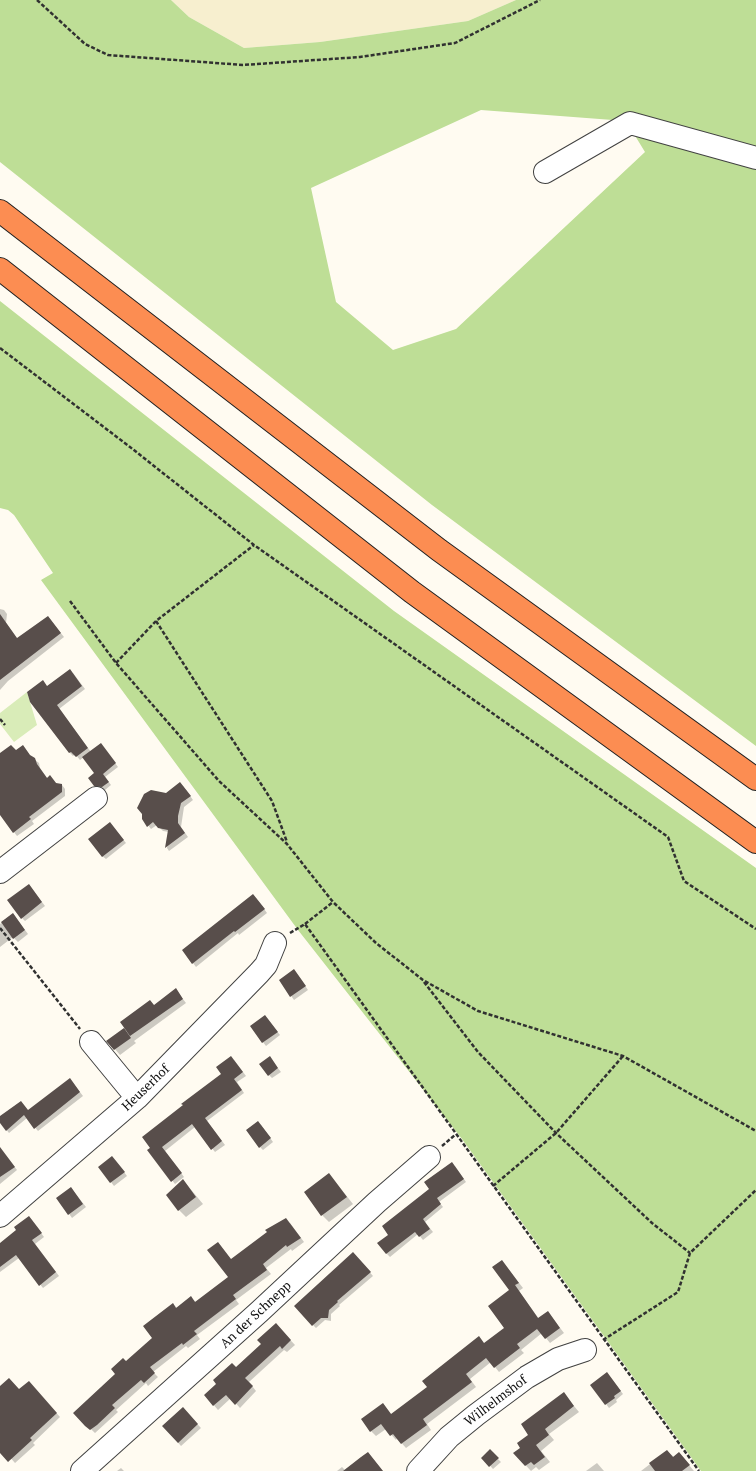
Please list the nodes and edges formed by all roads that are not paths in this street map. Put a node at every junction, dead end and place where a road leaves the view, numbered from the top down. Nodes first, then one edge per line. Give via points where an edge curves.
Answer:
1 (756, 158) edge
2 (545, 172) dead end
3 (0, 211) edge
4 (0, 270) edge
5 (756, 779) edge
6 (96, 798) dead end
7 (756, 842) edge
8 (3, 864) edge
9 (275, 943) road end
10 (90, 1042) road end
11 (137, 1098) junction
12 (429, 1157) dead end
13 (0, 1216) edge
14 (585, 1350) road end
15 (82, 1471) edge
16 (418, 1471) edge

1 - 2 street via 630,123
3 - 5 highway via 439,550
4 - 7 highway via 412,592
6 - 8 street
9 - 11 street, Heuserhof via 266,965 259,974
10 - 11 street
11 - 13 street, Heuserhof
12 - 15 street, An der Schnepp
14 - 16 street, Wilhelmshof via 558,1359 527,1377 449,1437

